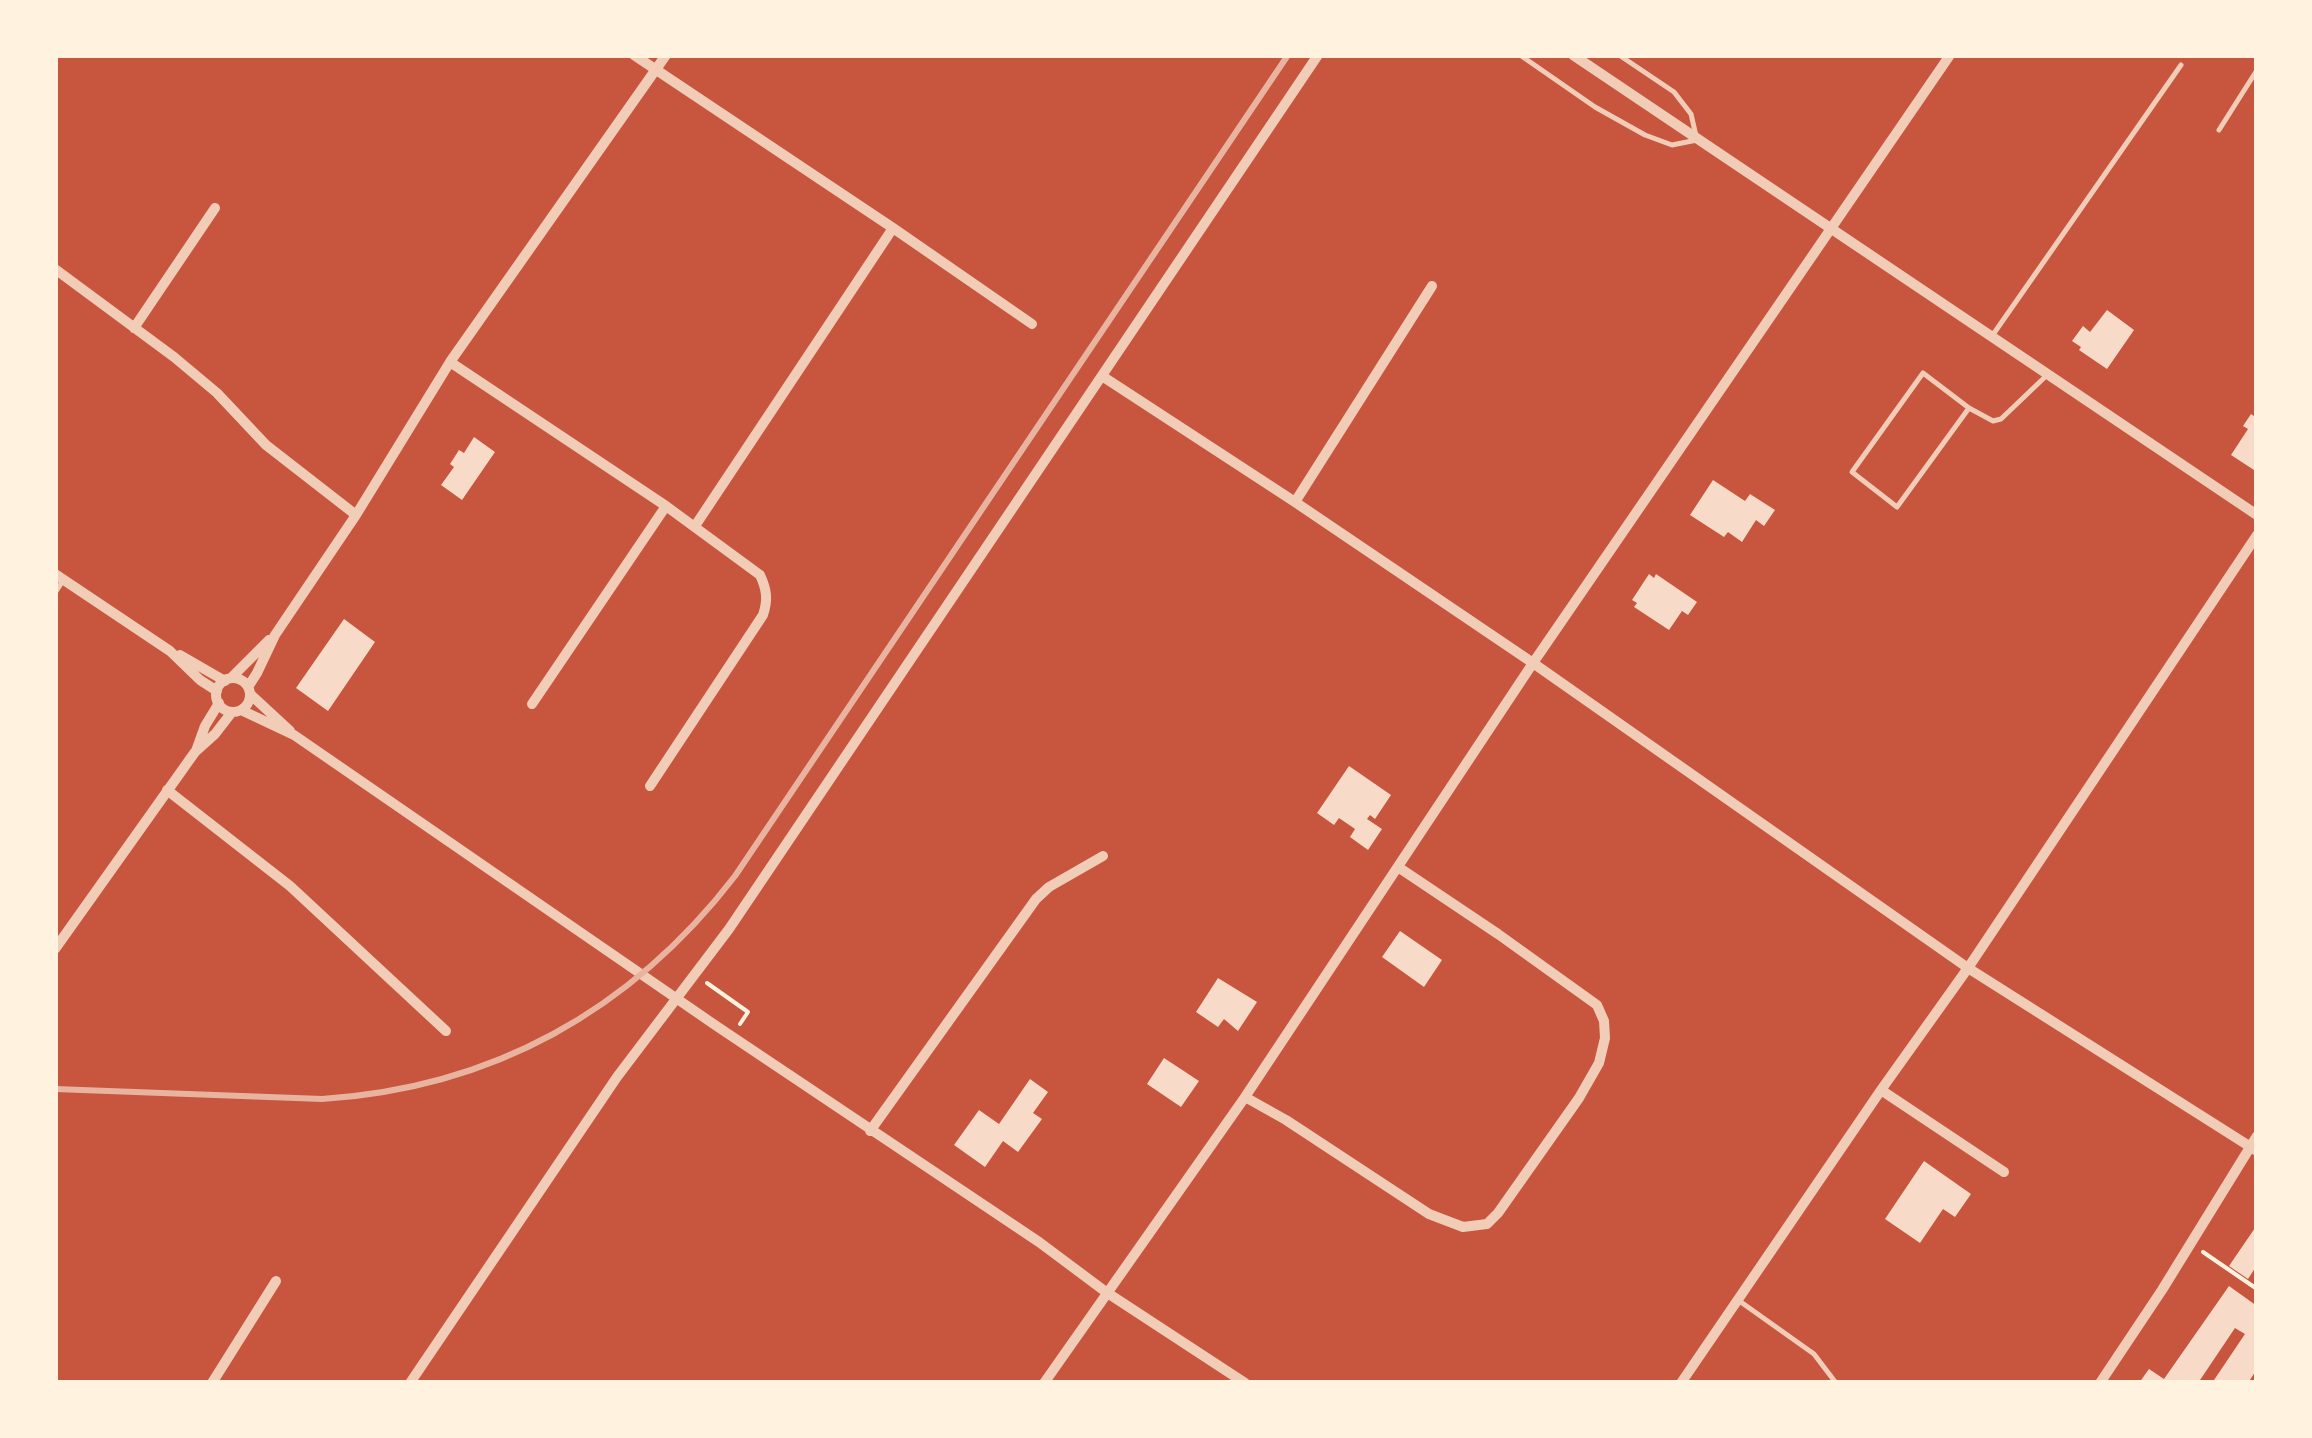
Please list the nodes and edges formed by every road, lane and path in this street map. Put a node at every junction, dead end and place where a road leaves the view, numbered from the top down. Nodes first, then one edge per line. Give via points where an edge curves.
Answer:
1 (634, 55) edge
2 (666, 55) edge
3 (1318, 55) edge
4 (1520, 55) edge
5 (1573, 55) edge
6 (1619, 55) edge
7 (1950, 55) edge
8 (2182, 65) dead end
9 (656, 70) junction
10 (2257, 70) edge
11 (2219, 130) dead end
12 (1697, 140) junction
13 (215, 208) dead end
14 (894, 228) junction
15 (1832, 228) junction
16 (55, 270) edge
17 (1432, 286) dead end
18 (1032, 324) dead end
19 (134, 328) junction
20 (1992, 336) junction
21 (450, 362) junction
22 (2048, 374) junction
23 (1102, 376) junction
24 (1970, 408) junction
25 (1295, 502) junction
26 (666, 506) junction
27 (356, 516) junction
28 (2257, 516) edge
29 (695, 526) junction
30 (2257, 535) edge
31 (60, 577) edge
32 (55, 593) edge
33 (275, 634) junction
34 (170, 651) junction
35 (1533, 662) junction
36 (228, 680) junction
37 (249, 690) junction
38 (218, 697) junction
39 (532, 704) dead end
40 (236, 711) junction
41 (294, 735) junction
42 (195, 752) junction
43 (650, 786) dead end
44 (167, 790) junction
45 (1103, 856) dead end
46 (1398, 867) junction
47 (55, 949) edge
48 (1968, 968) junction
49 (706, 982) dead end
50 (746, 1010) dead end
51 (446, 1031) dead end
52 (1881, 1090) junction
53 (1245, 1097) junction
54 (870, 1131) junction
55 (2255, 1145) edge
56 (2004, 1172) dead end
57 (2191, 1244) junction
58 (276, 1282) dead end
59 (2257, 1288) edge
60 (1106, 1292) junction
61 (1738, 1300) junction
62 (212, 1383) edge
63 (410, 1383) edge
64 (1044, 1383) edge
65 (1246, 1383) edge
66 (1682, 1383) edge
67 (1836, 1383) edge
68 (2100, 1383) edge

1 - 9 street
2 - 9 street
3 - 23 street
4 - 12 lane via 1663,144
5 - 12 street
6 - 12 lane via 1674,92 1691,114
7 - 15 street
8 - 20 lane
9 - 14 street
9 - 21 street
10 - 11 lane
12 - 15 street
13 - 19 street
14 - 18 street
14 - 29 street
15 - 20 street
15 - 35 street
16 - 19 street
17 - 25 street
19 - 27 street
20 - 22 street
21 - 26 street
21 - 27 street
22 - 24 lane via 2001,419 1992,422
22 - 28 street
23 - 25 street
23 - 63 street via 729,929 617,1076
24 - 24 lane via 1924,373 1852,472 1897,508
25 - 35 street
26 - 29 street
26 - 39 street
27 - 33 street
29 - 43 street via 760,575 767,596 762,615
30 - 48 street
31 - 32 lane
31 - 34 street
33 - 36 street
33 - 37 street
34 - 36 street
34 - 38 street
35 - 46 street
35 - 48 street
36 - 37 street via 241,680
36 - 38 street
37 - 40 street via 248,703
37 - 41 street
38 - 40 street
38 - 42 street
40 - 41 street
40 - 42 street
41 - 54 street
42 - 44 street
44 - 47 street
44 - 51 street via 290,886
45 - 54 street via 1036,899
46 - 53 street
46 - 53 street via 1598,1005 1606,1038 1579,1098 1498,1213 1487,1224 1463,1227 1429,1214
48 - 52 street
48 - 55 street
49 - 50 path
52 - 56 street
52 - 61 street
53 - 60 street
54 - 60 street
55 - 57 street
57 - 59 path
57 - 68 street
58 - 62 street
60 - 64 street
60 - 65 street
61 - 66 street
61 - 67 lane via 1814,1354

